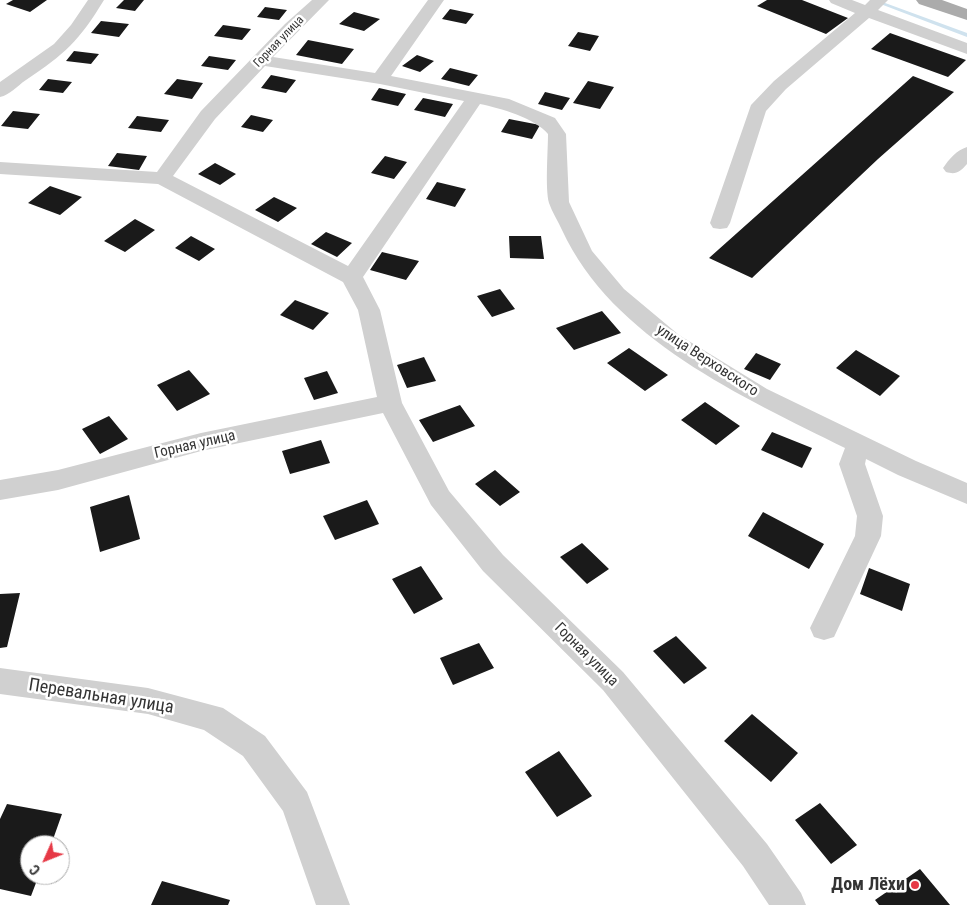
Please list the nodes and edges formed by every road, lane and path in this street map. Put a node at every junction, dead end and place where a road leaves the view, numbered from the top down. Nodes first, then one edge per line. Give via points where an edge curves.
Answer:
1 (96, 0) edge
2 (321, 0) edge
3 (436, 0) edge
4 (837, 0) edge
5 (925, 0) edge
6 (961, 0) edge
7 (967, 2) edge
8 (873, 6) edge
9 (967, 15) edge
10 (967, 49) edge
11 (262, 60) junction
12 (380, 79) junction
13 (0, 92) edge
14 (476, 97) junction
15 (967, 153) edge
16 (0, 168) edge
17 (953, 168) dead end
18 (162, 178) junction
19 (720, 223) dead end
20 (352, 277) junction
21 (390, 403) junction
22 (859, 444) junction
23 (0, 490) edge
24 (967, 494) edge
25 (824, 628) dead end
26 (0, 681) edge
27 (334, 905) edge
28 (789, 905) edge

1 - 13 street via 78,30 52,55 9,82
2 - 11 street, Горная улица
3 - 12 street
4 - 8 street
5 - 9 main road
6 - 7 main road
8 - 10 street
8 - 19 street via 780,85 757,109
11 - 12 street, улица Верховского
11 - 18 street, Горная улица via 208,115
12 - 14 street, улица Верховского
14 - 20 street
14 - 22 street, улица Верховского via 503,103 548,122 556,134 559,202 583,253 616,294 671,341 759,395
15 - 17 street
16 - 18 street
18 - 20 street
20 - 21 street, Горная улица via 369,310
21 - 23 street, Горная улица via 201,442 58,480
21 - 28 street, Горная улица via 440,498 493,563 613,681 755,855
22 - 24 street, улица Верховского
22 - 25 street via 852,464 870,516 868,536
26 - 27 street, Перевальная улица via 148,701 212,718 254,746 296,803

